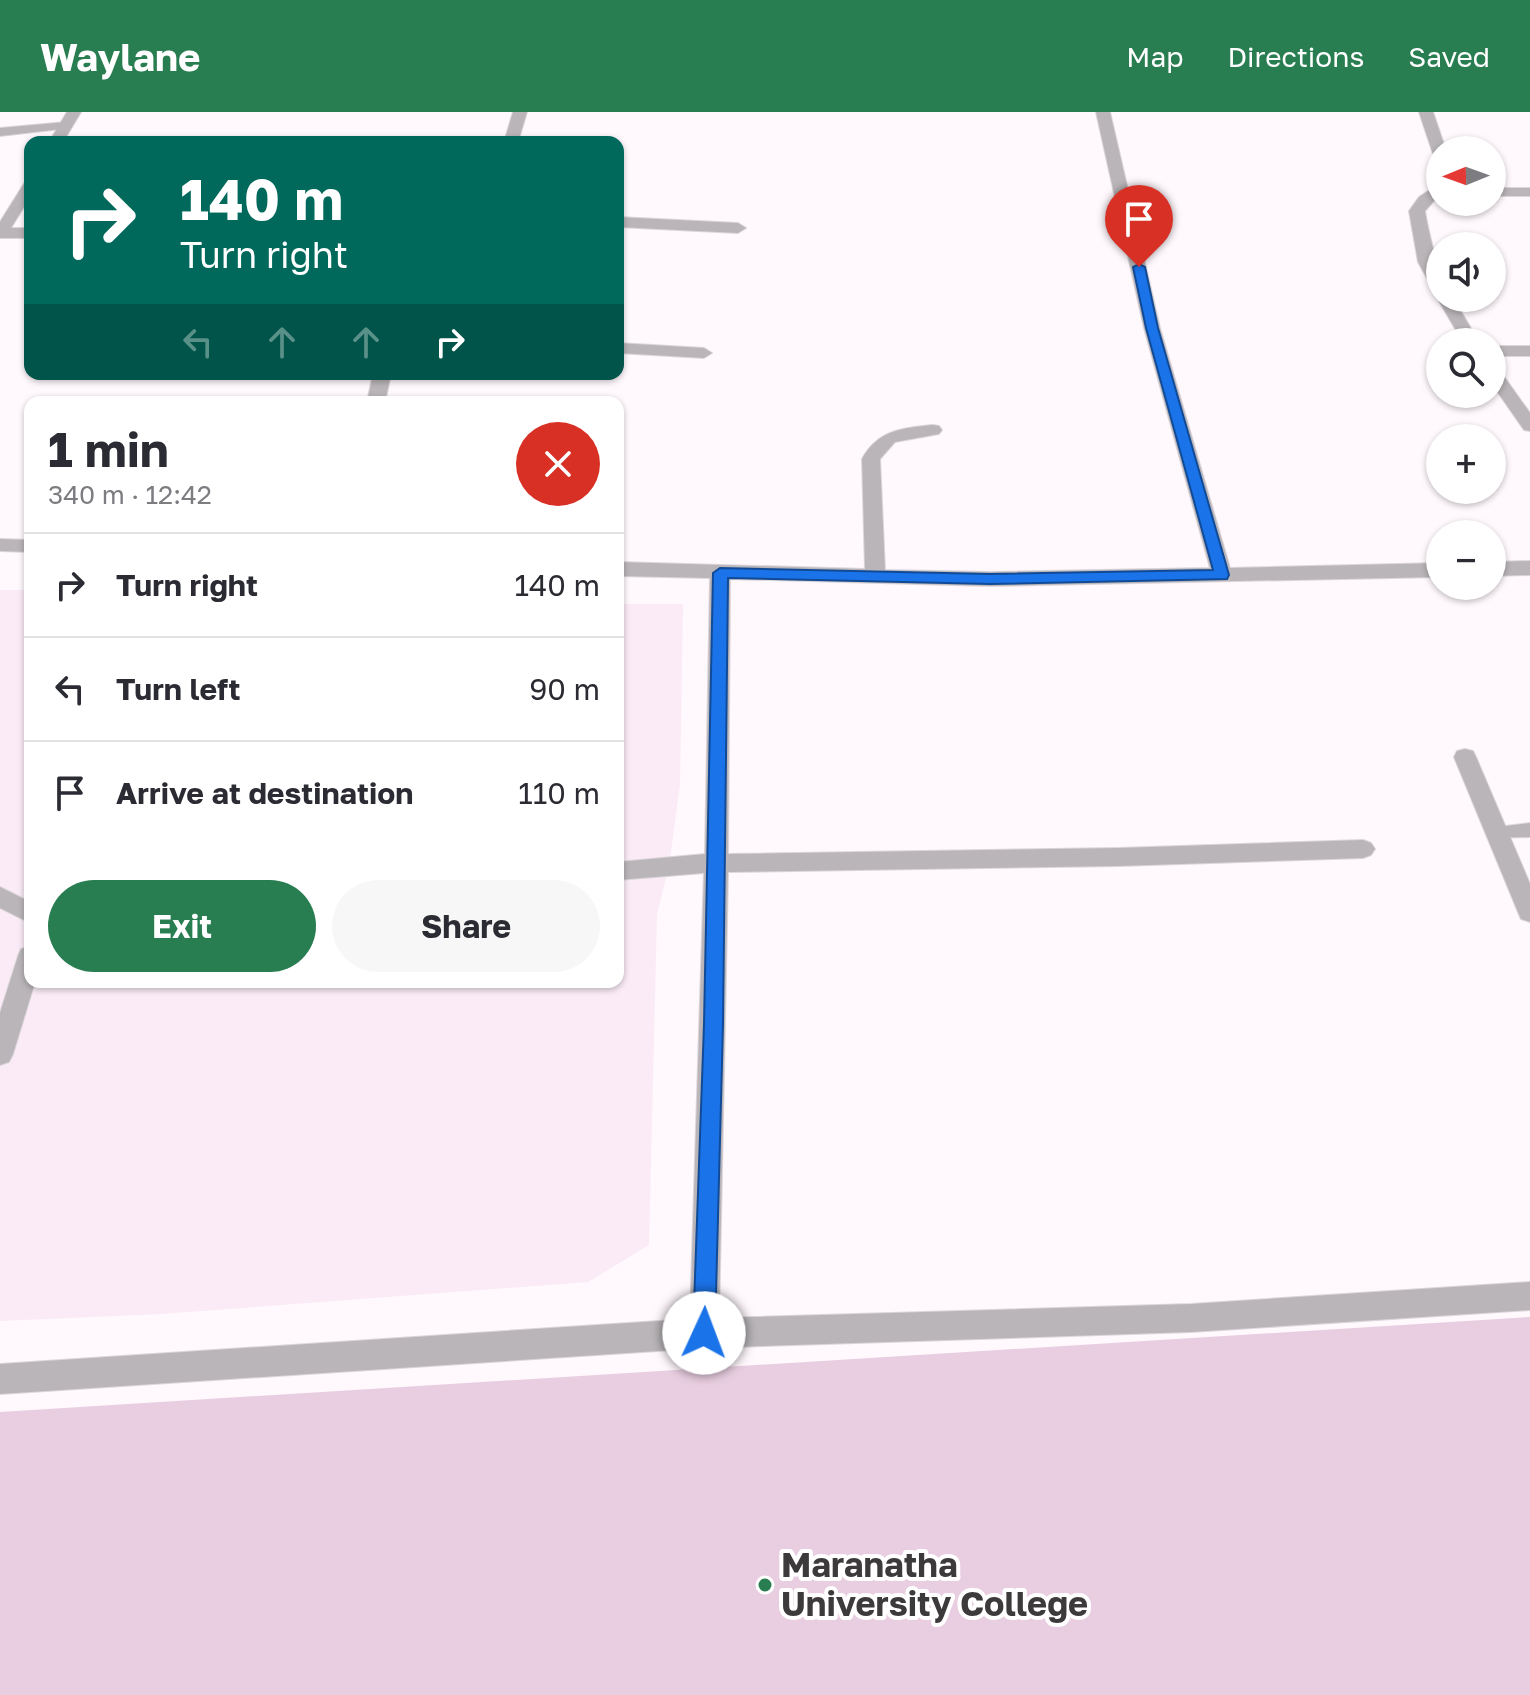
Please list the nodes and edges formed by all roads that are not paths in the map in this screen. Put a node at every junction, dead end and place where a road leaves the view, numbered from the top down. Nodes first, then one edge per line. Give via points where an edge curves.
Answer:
1 (74, 112) edge
2 (520, 112) edge
3 (1103, 112) edge
4 (1426, 112) edge
5 (66, 126) junction
6 (0, 132) edge
7 (60, 136) edge
8 (513, 136) edge
9 (1434, 136) edge
10 (1506, 192) edge
11 (1530, 192) edge
12 (24, 195) edge
13 (1426, 199) edge
14 (624, 222) edge
15 (738, 228) dead end
16 (0, 233) edge
17 (24, 233) edge
18 (1426, 262) edge
19 (624, 348) edge
20 (1506, 351) edge
21 (1530, 351) edge
22 (704, 353) dead end
23 (1506, 392) edge
24 (1530, 426) edge
25 (933, 430) dead end
26 (0, 545) edge
27 (24, 546) edge
28 (1530, 568) edge
29 (624, 569) edge
30 (1506, 569) edge
31 (1426, 570) edge
32 (720, 573) junction
33 (1222, 575) junction
34 (875, 577) junction
35 (1465, 757) dead end
36 (1530, 830) edge
37 (1497, 833) junction
38 (1363, 849) dead end
39 (714, 863) junction
40 (624, 870) edge
41 (0, 897) edge
42 (24, 910) edge
43 (1530, 912) edge
44 (24, 976) edge
45 (0, 1054) edge
46 (1530, 1296) edge
47 (704, 1333) junction
48 (0, 1379) edge

1 - 5 street
2 - 8 street
3 - 33 street via 1152,328
4 - 9 street
5 - 6 lane
5 - 7 street
10 - 11 street
12 - 16 street
13 - 18 street via 1417,211
14 - 15 street
16 - 17 street
19 - 22 street
20 - 21 street
23 - 24 street
25 - 34 street via 889,437 878,443 871,459
26 - 27 street
28 - 30 street
29 - 32 street
31 - 33 street
32 - 34 street
32 - 39 street
33 - 34 street
35 - 37 street
36 - 37 lane
37 - 43 street
38 - 39 street
39 - 40 street
39 - 47 street
41 - 42 street
44 - 45 street
46 - 47 street via 1191,1318
47 - 48 street

